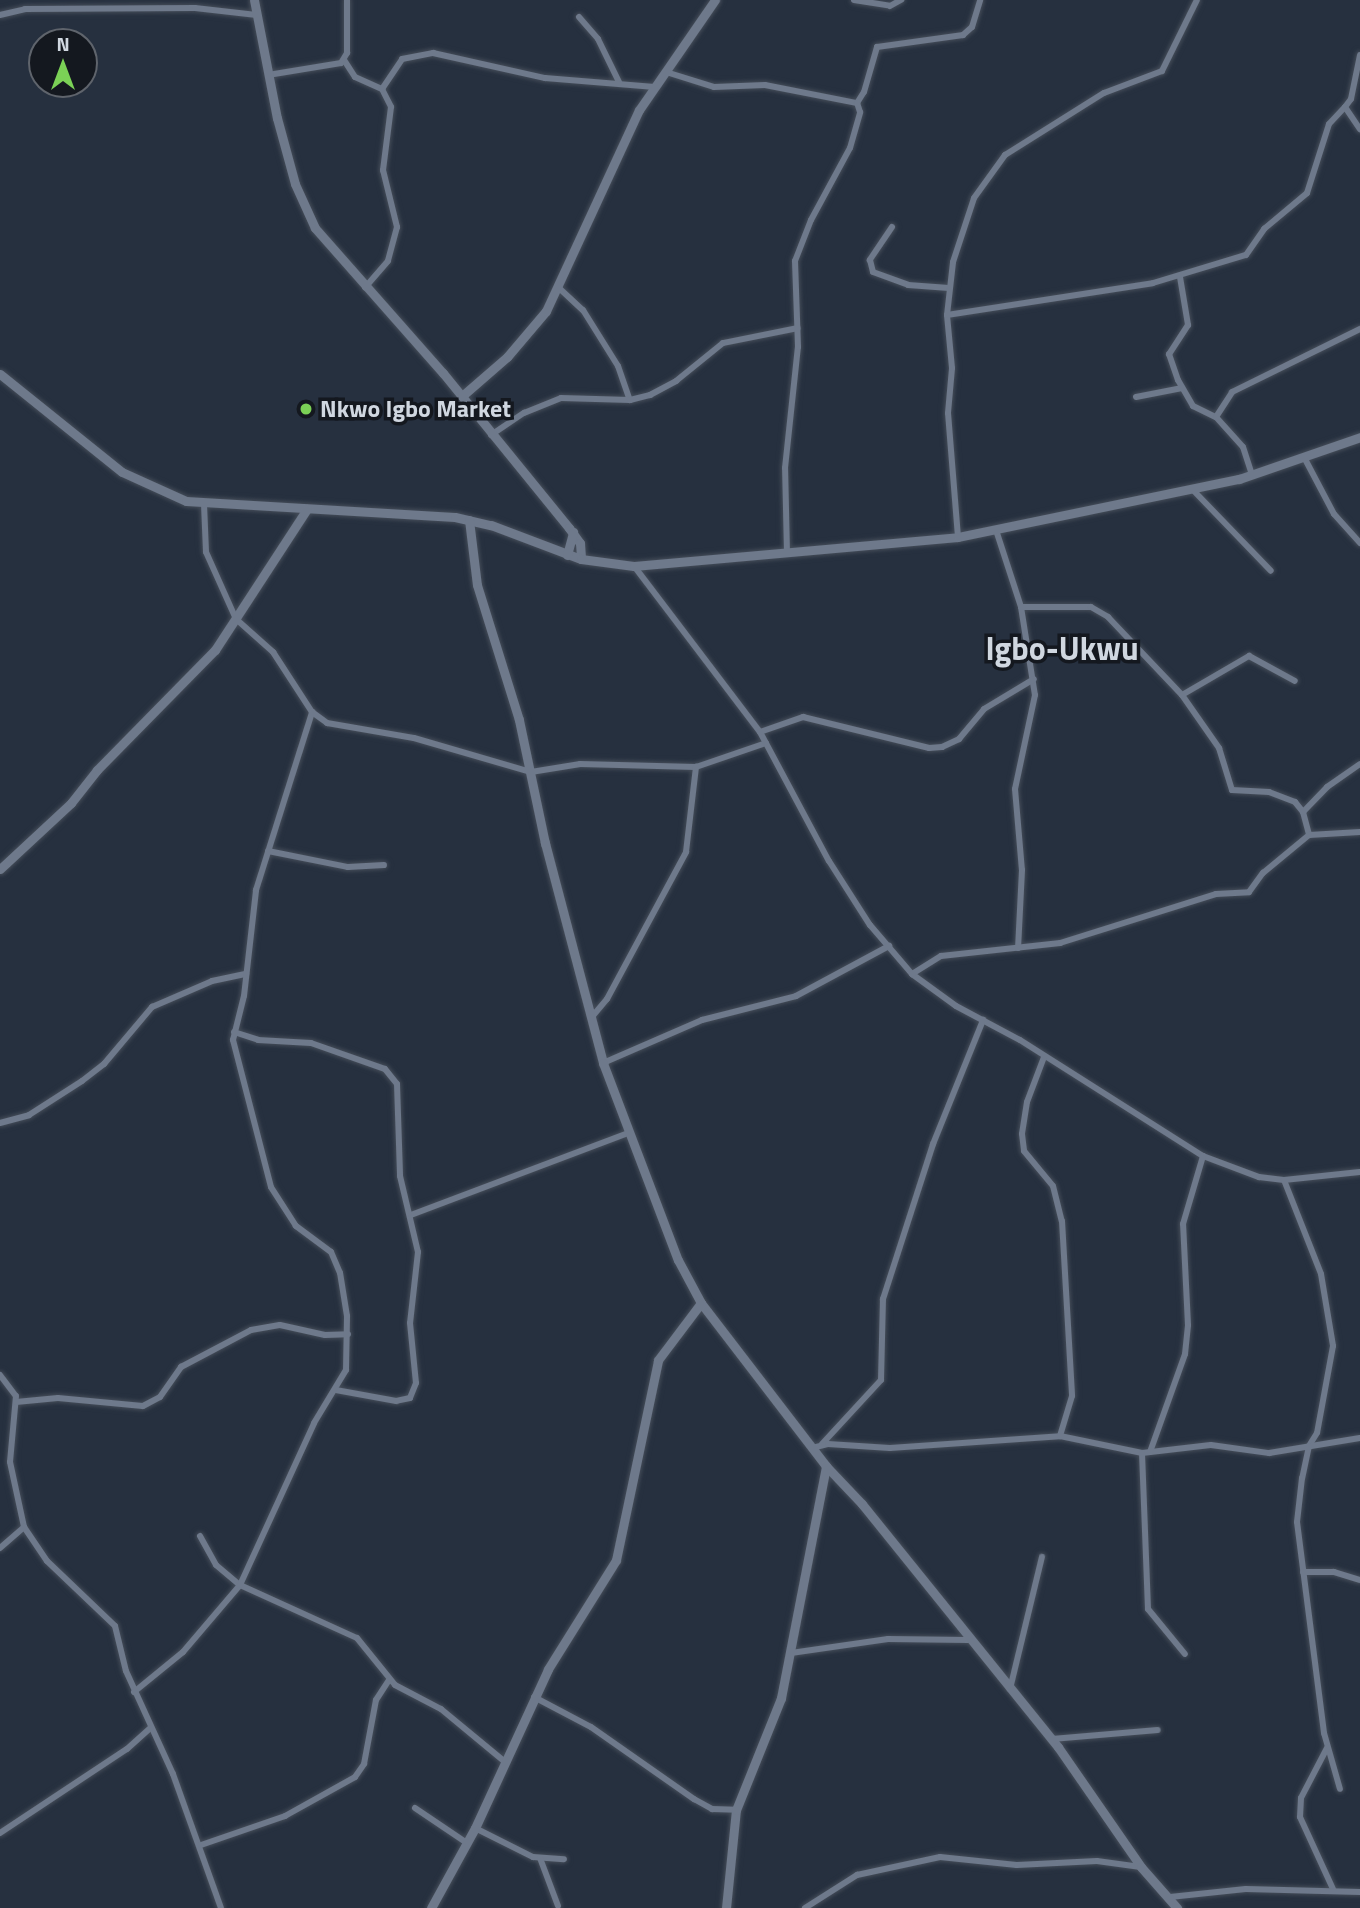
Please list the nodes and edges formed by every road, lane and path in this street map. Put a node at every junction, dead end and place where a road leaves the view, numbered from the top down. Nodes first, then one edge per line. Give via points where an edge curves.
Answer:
1 (254, 0) edge
2 (347, 0) edge
3 (715, 0) edge
4 (853, 0) edge
5 (901, 0) edge
6 (981, 0) edge
7 (1197, 0) edge
8 (0, 15) edge
9 (257, 15) junction
10 (579, 17) dead end
11 (1360, 55) edge
12 (344, 60) junction
13 (666, 72) junction
14 (268, 75) junction
15 (619, 82) junction
16 (655, 87) junction
17 (382, 89) junction
18 (857, 103) junction
19 (1345, 107) junction
20 (1360, 129) edge
21 (892, 227) dead end
22 (1181, 277) junction
23 (365, 288) junction
24 (559, 288) junction
25 (949, 288) junction
26 (947, 315) junction
27 (798, 328) junction
28 (1360, 329) edge
29 (0, 374) edge
30 (1182, 388) junction
31 (462, 396) junction
32 (1136, 397) dead end
33 (630, 400) junction
34 (1216, 417) junction
35 (491, 435) junction
36 (1360, 437) edge
37 (1305, 459) junction
38 (1252, 475) junction
39 (1193, 490) junction
40 (204, 504) junction
41 (307, 509) junction
42 (470, 520) junction
43 (996, 530) junction
44 (573, 532) junction
45 (958, 537) junction
46 (1360, 543) edge
47 (567, 555) junction
48 (788, 555) junction
49 (581, 559) junction
50 (634, 566) junction
51 (1271, 571) dead end
52 (1021, 607) junction
53 (236, 619) junction
54 (1034, 679) junction
55 (1295, 681) dead end
56 (1182, 695) junction
57 (312, 712) junction
58 (760, 732) junction
59 (766, 743) junction
60 (1360, 764) edge
61 (696, 767) junction
62 (531, 772) junction
63 (1303, 811) junction
64 (1360, 832) edge
65 (1309, 835) junction
66 (268, 851) junction
67 (384, 865) dead end
68 (0, 869) edge
69 (888, 946) junction
70 (1018, 948) junction
71 (246, 974) junction
72 (912, 974) junction
73 (591, 1017) junction
74 (983, 1020) junction
75 (234, 1032) junction
76 (1044, 1057) junction
77 (603, 1063) junction
78 (0, 1123) edge
79 (628, 1133) junction
80 (1203, 1156) junction
81 (1360, 1172) edge
82 (1284, 1180) junction
83 (411, 1215) junction
84 (701, 1303) junction
85 (348, 1334) junction
86 (0, 1375) edge
87 (336, 1390) junction
88 (16, 1402) junction
89 (1060, 1436) junction
90 (1360, 1438) edge
91 (817, 1446) junction
92 (1309, 1446) junction
93 (1150, 1452) junction
94 (1142, 1453) junction
95 (826, 1466) junction
96 (24, 1527) junction
97 (200, 1535) dead end
98 (9, 1540) junction
99 (0, 1542) edge
100 (0, 1548) edge
101 (1042, 1557) dead end
102 (1303, 1572) junction
103 (1360, 1580) edge
104 (240, 1584) junction
105 (968, 1640) junction
106 (790, 1653) junction
107 (1185, 1654) dead end
108 (389, 1680) junction
109 (1010, 1689) junction
110 (134, 1692) junction
111 (534, 1696) junction
112 (150, 1728) junction
113 (1158, 1730) dead end
114 (1052, 1739) junction
115 (1327, 1748) junction
116 (505, 1762) junction
117 (1340, 1789) dead end
118 (415, 1808) dead end
119 (736, 1810) junction
120 (475, 1828) junction
121 (0, 1833) edge
122 (467, 1843) junction
123 (201, 1845) junction
124 (540, 1858) junction
125 (564, 1859) dead end
126 (1141, 1867) junction
127 (1333, 1889) junction
128 (1360, 1892) edge
129 (1170, 1897) junction
130 (558, 1906) dead end
131 (221, 1908) edge
132 (431, 1908) edge
133 (726, 1908) edge
134 (805, 1908) edge
135 (1177, 1908) edge

1 - 9 main road
2 - 12 street
3 - 13 main road
4 - 5 street via 890,6
6 - 18 street via 972,27 963,35 877,47
7 - 25 street via 1162,71 1104,93 1005,155 990,172 962,226
8 - 9 street via 24,9 195,8
9 - 14 main road
10 - 15 street via 598,39
11 - 19 street via 1351,99
12 - 14 street
12 - 17 street via 355,77
13 - 16 main road
13 - 18 street via 714,88 765,85
14 - 23 main road via 305,209 315,228
15 - 16 street
15 - 17 street via 545,78 433,53 402,59
16 - 24 main road via 624,137
17 - 23 street via 391,107 383,170 391,187 397,227 388,261
18 - 27 street via 860,112 850,148 811,220 795,261
19 - 20 street
19 - 22 street via 1329,124 1300,203 1276,218 1246,255
21 - 25 street via 870,260 873,272 908,285
22 - 26 street
22 - 30 street via 1188,325 1169,354
23 - 31 main road
24 - 31 main road via 528,335
24 - 33 street via 583,310 618,366
25 - 26 street
26 - 45 street via 952,368 948,413
27 - 33 street via 723,343 676,381
27 - 48 street via 785,468
28 - 34 street via 1232,392
29 - 40 main road via 122,472 158,492
30 - 32 street
30 - 34 street via 1193,406
31 - 35 main road
33 - 35 street via 561,398 524,413
34 - 38 street via 1243,447
35 - 44 main road
36 - 37 main road
37 - 38 main road
37 - 46 street via 1334,514
38 - 39 main road
39 - 43 main road
39 - 51 street
40 - 41 main road
40 - 53 street via 206,552
41 - 42 main road
41 - 53 main road
42 - 47 main road
42 - 62 main road via 477,585
43 - 45 main road
43 - 52 street
44 - 47 main road
44 - 49 main road via 580,543
45 - 48 main road
47 - 49 main road
48 - 50 main road
49 - 50 main road
50 - 58 street
52 - 54 street
52 - 56 street via 1091,607 1108,617
53 - 57 street via 273,652
53 - 68 main road via 198,670 121,745 71,803
54 - 58 street via 984,709 959,739 936,748 803,717
54 - 70 street via 1035,695 1015,789 1022,870
55 - 56 street via 1249,656
56 - 63 street via 1219,748 1232,790 1284,796
57 - 62 street via 345,729 414,738
57 - 66 street
58 - 59 street
59 - 61 street
59 - 69 street via 829,861
60 - 63 street
61 - 62 street via 580,764
61 - 73 street via 686,852 607,999
62 - 73 main road
63 - 65 street
64 - 65 street
65 - 70 street via 1262,873 1248,892 1216,894 1094,935
66 - 67 street via 348,867
66 - 71 street via 256,890
69 - 72 street
69 - 77 street via 796,996 702,1020
70 - 72 street via 940,956
71 - 75 street
71 - 78 street via 212,981 152,1007 104,1064 82,1082 29,1115
72 - 74 street
73 - 77 main road
74 - 76 street
74 - 91 street via 933,1144 883,1299 881,1380
75 - 83 street via 258,1040 311,1043 391,1075 399,1098 400,1176
75 - 85 street via 271,1187 296,1226 331,1252 345,1296
76 - 80 street
76 - 89 street via 1024,1111 1021,1133 1024,1151 1054,1186 1062,1221 1072,1396
77 - 79 main road
79 - 83 street
79 - 84 main road via 678,1260
80 - 82 street via 1259,1177
80 - 93 street via 1183,1224 1185,1354
81 - 82 street
82 - 92 street via 1321,1274 1333,1346 1317,1433
83 - 87 street via 418,1252 410,1323 414,1392 410,1398 396,1401
84 - 91 main road
84 - 111 main road via 658,1360 616,1560
85 - 87 street via 346,1370
85 - 88 street via 325,1335 280,1325 251,1330 181,1367 160,1397 143,1405 58,1398
86 - 88 street via 15,1392
87 - 104 street via 314,1423
88 - 96 street via 10,1462
89 - 91 street via 890,1448
89 - 94 street
90 - 92 street
91 - 95 main road
92 - 93 street via 1269,1453 1211,1445
92 - 102 street via 1298,1498
93 - 94 street
94 - 107 street via 1148,1609
95 - 105 main road via 862,1504
95 - 106 main road
96 - 98 street
96 - 110 street via 47,1561 111,1619
97 - 104 street via 216,1564
98 - 99 street
98 - 100 street
101 - 109 street
102 - 103 street via 1334,1572
102 - 115 street
104 - 108 street via 357,1638
104 - 110 street via 183,1652
105 - 106 street via 887,1639
105 - 109 main road
106 - 119 main road via 775,1719
108 - 116 street via 440,1709
108 - 123 street via 376,1700 364,1764 355,1777 285,1816
109 - 114 main road
110 - 112 street
111 - 116 main road
111 - 119 street via 591,1727 694,1799 712,1808
112 - 121 street via 127,1749
112 - 123 street
113 - 114 street
114 - 126 main road
115 - 117 street
115 - 127 street via 1301,1798 1300,1817
116 - 120 main road
118 - 122 street
119 - 133 main road
120 - 122 main road
120 - 124 street
122 - 132 main road
123 - 131 street
124 - 125 street
124 - 130 street
126 - 129 main road
126 - 134 street via 1097,1861 1017,1865 940,1857 857,1875
127 - 128 street
127 - 129 street via 1246,1889
129 - 135 main road

